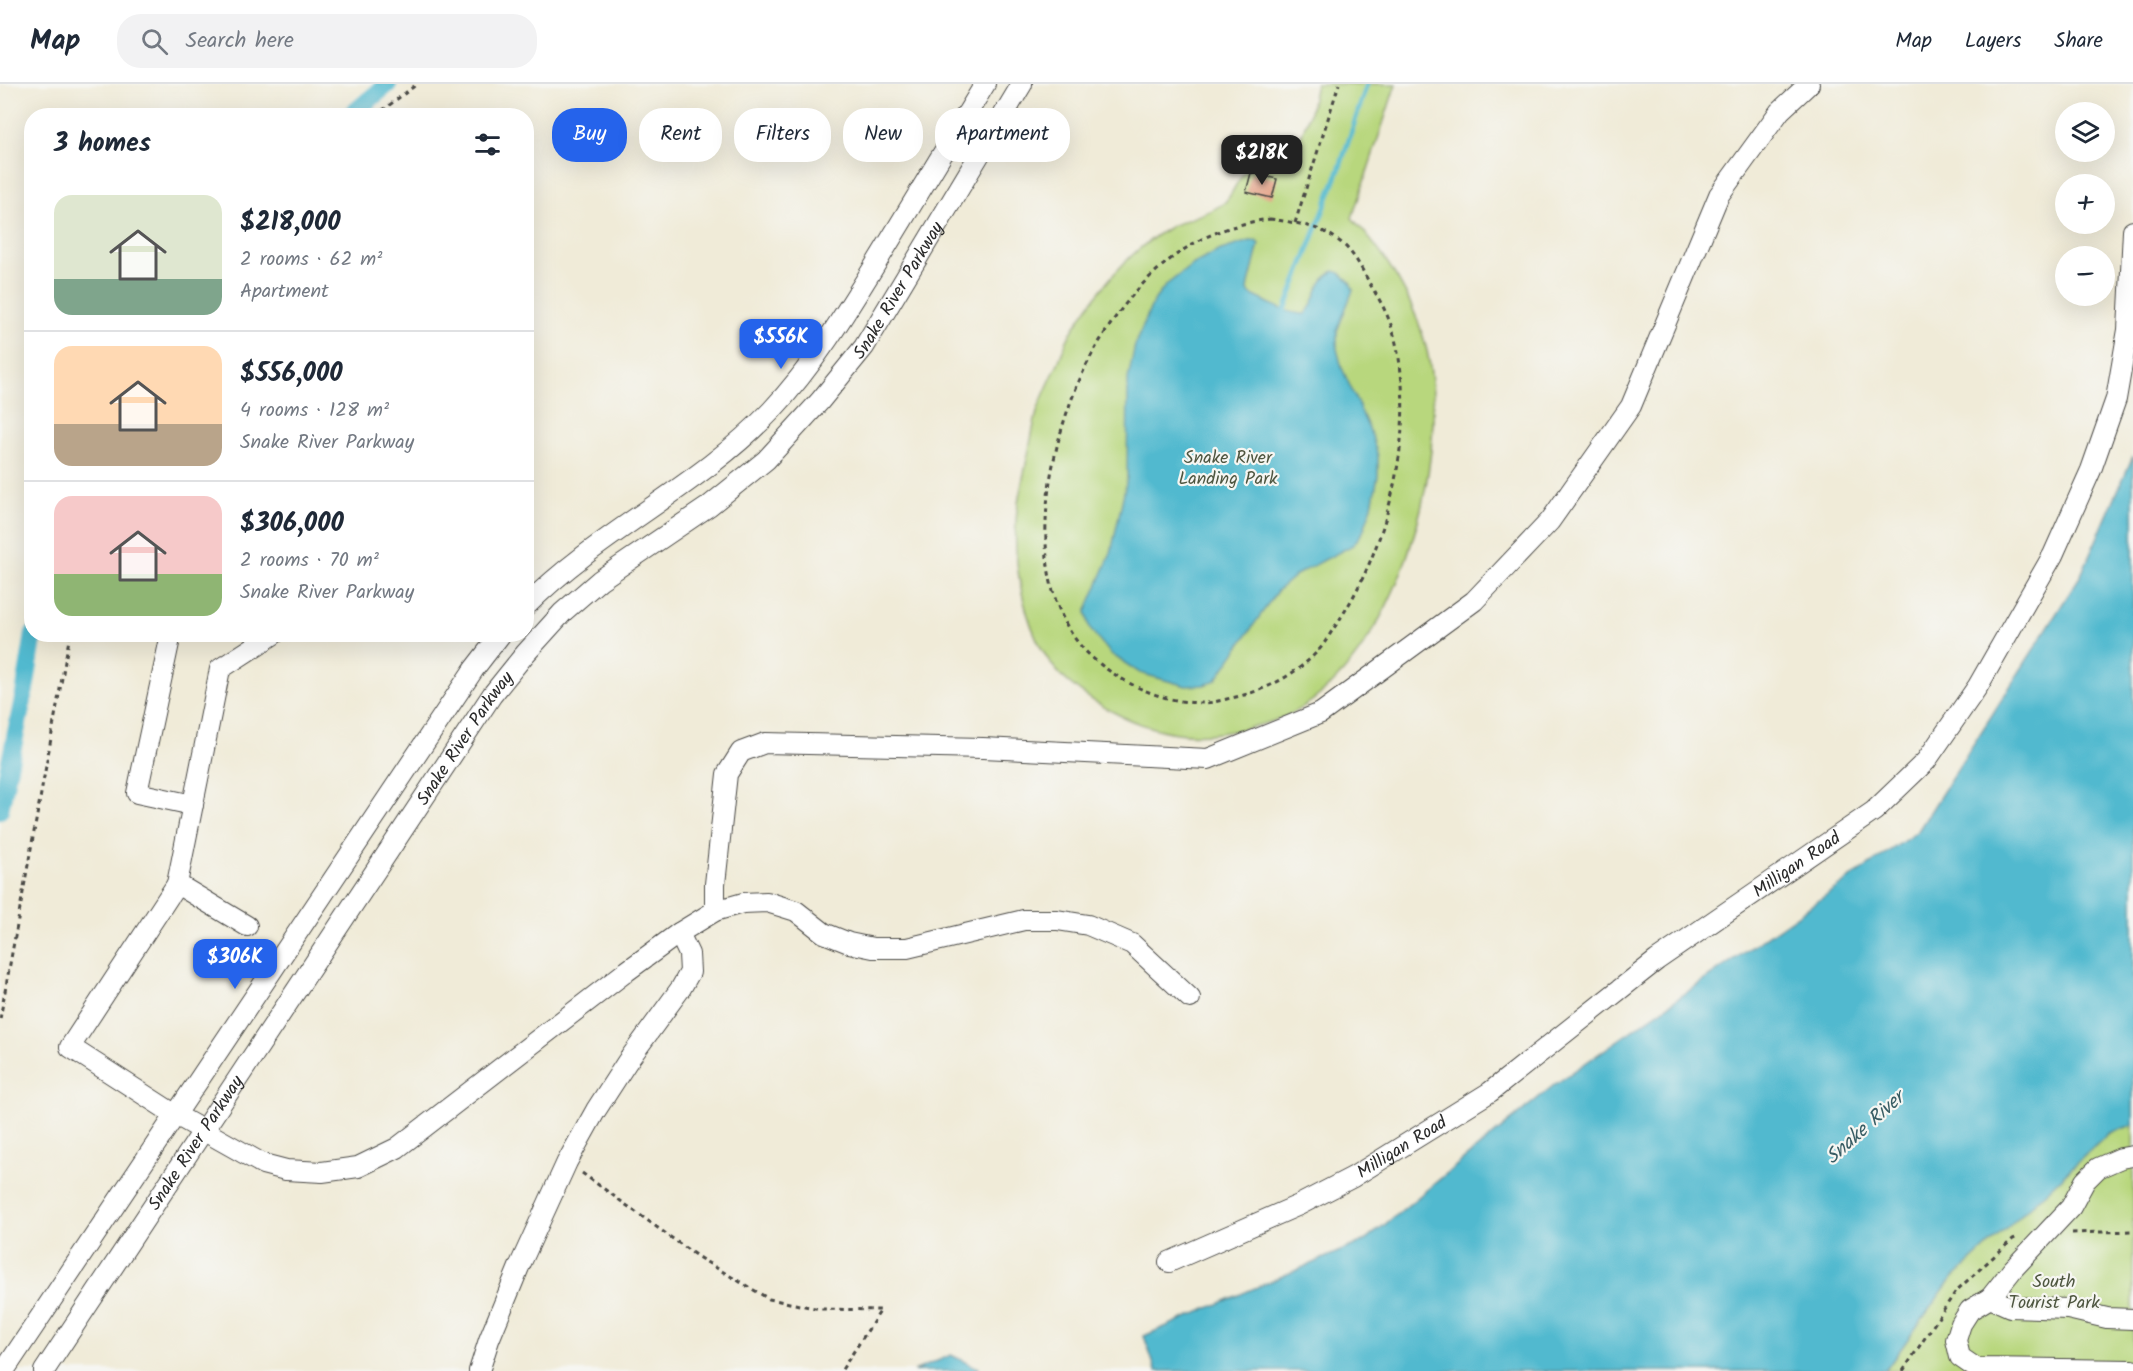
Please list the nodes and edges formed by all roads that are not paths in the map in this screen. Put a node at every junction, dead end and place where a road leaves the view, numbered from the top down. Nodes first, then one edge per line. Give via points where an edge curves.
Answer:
1 (985, 84) edge
2 (1022, 84) edge
3 (1809, 84) edge
4 (2133, 231) edge
5 (534, 598) edge
6 (169, 642) edge
7 (262, 642) edge
8 (495, 642) edge
9 (193, 805) junction
10 (177, 884) junction
11 (715, 911) junction
12 (247, 926) dead end
13 (679, 933) junction
14 (1190, 998) dead end
15 (174, 1114) junction
16 (202, 1131) junction
17 (2133, 1156) edge
18 (1169, 1262) dead end
19 (1990, 1298) junction
20 (2133, 1319) edge
21 (2133, 1370) edge
22 (4, 1371) edge
23 (44, 1371) edge
24 (479, 1371) edge

1 - 5 street, Snake River Parkway via 838,325 771,411 701,473 589,550
2 - 16 street, Snake River Parkway via 864,347 820,401 765,460 709,506 578,599 492,695
3 - 11 street via 1780,111 1719,195 1631,406 1550,521 1474,601 1321,713 1208,759 765,742 741,752 727,774
4 - 18 street, Milligan Road via 2128,330 2116,399 2091,470 2047,565 1978,686 1926,761 1874,811 1657,960 1490,1092 1353,1177
6 - 9 street via 137,793
7 - 9 street via 220,669
8 - 15 street, Snake River Parkway
9 - 10 street
10 - 12 street
10 - 15 street via 70,1047
11 - 13 street
11 - 14 street via 743,903 766,902 796,911 824,933 873,948 907,948 1024,921 1057,920 1088,925 1132,945
13 - 16 street via 397,1148 358,1167 322,1172 286,1170 263,1164
13 - 24 street via 689,954 690,972 614,1081 567,1162 519,1267
15 - 16 street
15 - 22 street, Snake River Parkway
16 - 23 street, Snake River Parkway
17 - 19 street via 2098,1168 2085,1181 2071,1207
19 - 20 street via 2010,1306 2068,1309
19 - 21 street via 1970,1310 1960,1324 1956,1340 1960,1357 1976,1368

